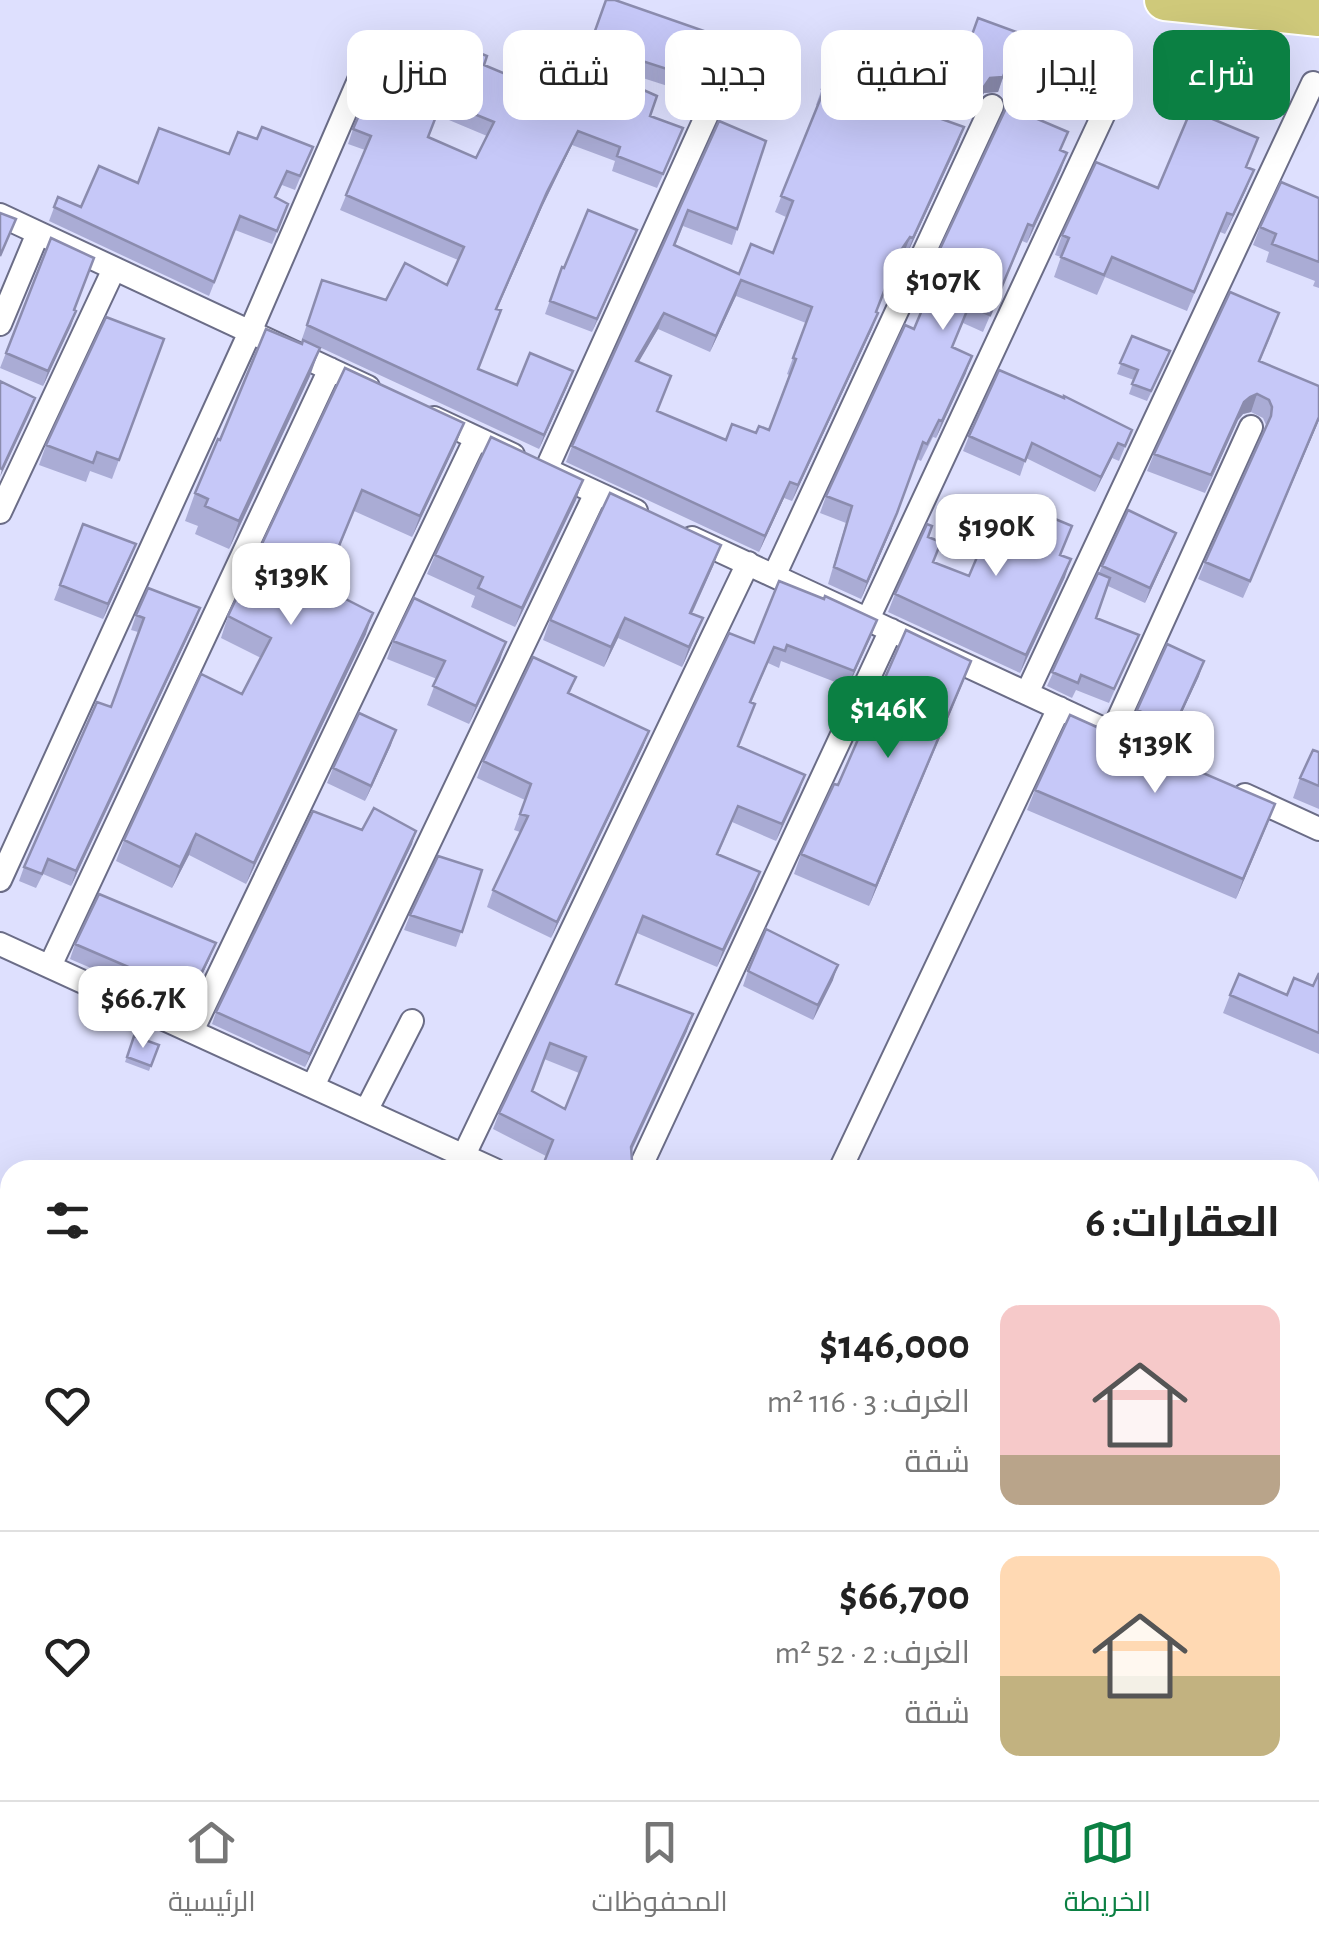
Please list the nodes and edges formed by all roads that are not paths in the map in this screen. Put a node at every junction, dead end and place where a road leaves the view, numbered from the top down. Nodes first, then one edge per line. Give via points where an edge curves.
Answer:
1 (1165, 0) edge
2 (1319, 16) edge
3 (1313, 83) dead end
4 (992, 106) dead end
5 (347, 108) edge
6 (705, 120) edge
7 (1100, 120) edge
8 (0, 216) edge
9 (38, 233) junction
10 (114, 269) junction
11 (137, 279) junction
12 (96, 307) junction
13 (0, 324) edge
14 (250, 332) junction
15 (330, 369) junction
16 (1251, 427) dead end
17 (476, 438) junction
18 (546, 470) junction
19 (596, 493) junction
20 (0, 512) edge
21 (748, 564) junction
22 (774, 576) junction
23 (868, 619) junction
24 (891, 630) junction
25 (1027, 694) junction
26 (1059, 708) junction
27 (1112, 733) junction
28 (1146, 749) edge
29 (1233, 789) edge
30 (1319, 829) edge
31 (0, 880) edge
32 (0, 944) edge
33 (50, 966) junction
34 (412, 1021) dead end
35 (192, 1031) junction
36 (313, 1086) junction
37 (366, 1110) junction
38 (464, 1155) junction
39 (475, 1160) edge
40 (644, 1160) edge
41 (845, 1160) edge

1 - 2 highway
3 - 25 street
4 - 22 street
5 - 14 street
6 - 18 street
7 - 23 street
8 - 9 street
9 - 10 street
9 - 13 street
10 - 11 street
10 - 12 street
11 - 12 street
11 - 14 street
12 - 20 street via 42,402
14 - 15 street
14 - 31 street
15 - 17 street
15 - 33 street
16 - 27 street
17 - 18 street
17 - 35 street
18 - 19 street
19 - 21 street
19 - 36 street
21 - 22 street
21 - 38 street
22 - 23 street
23 - 24 street
24 - 25 street
24 - 40 street
25 - 26 street
26 - 27 street
26 - 41 street
27 - 28 street
29 - 30 street
32 - 33 street
33 - 35 street
34 - 37 street
35 - 36 street
36 - 37 street
37 - 38 street
38 - 39 street

